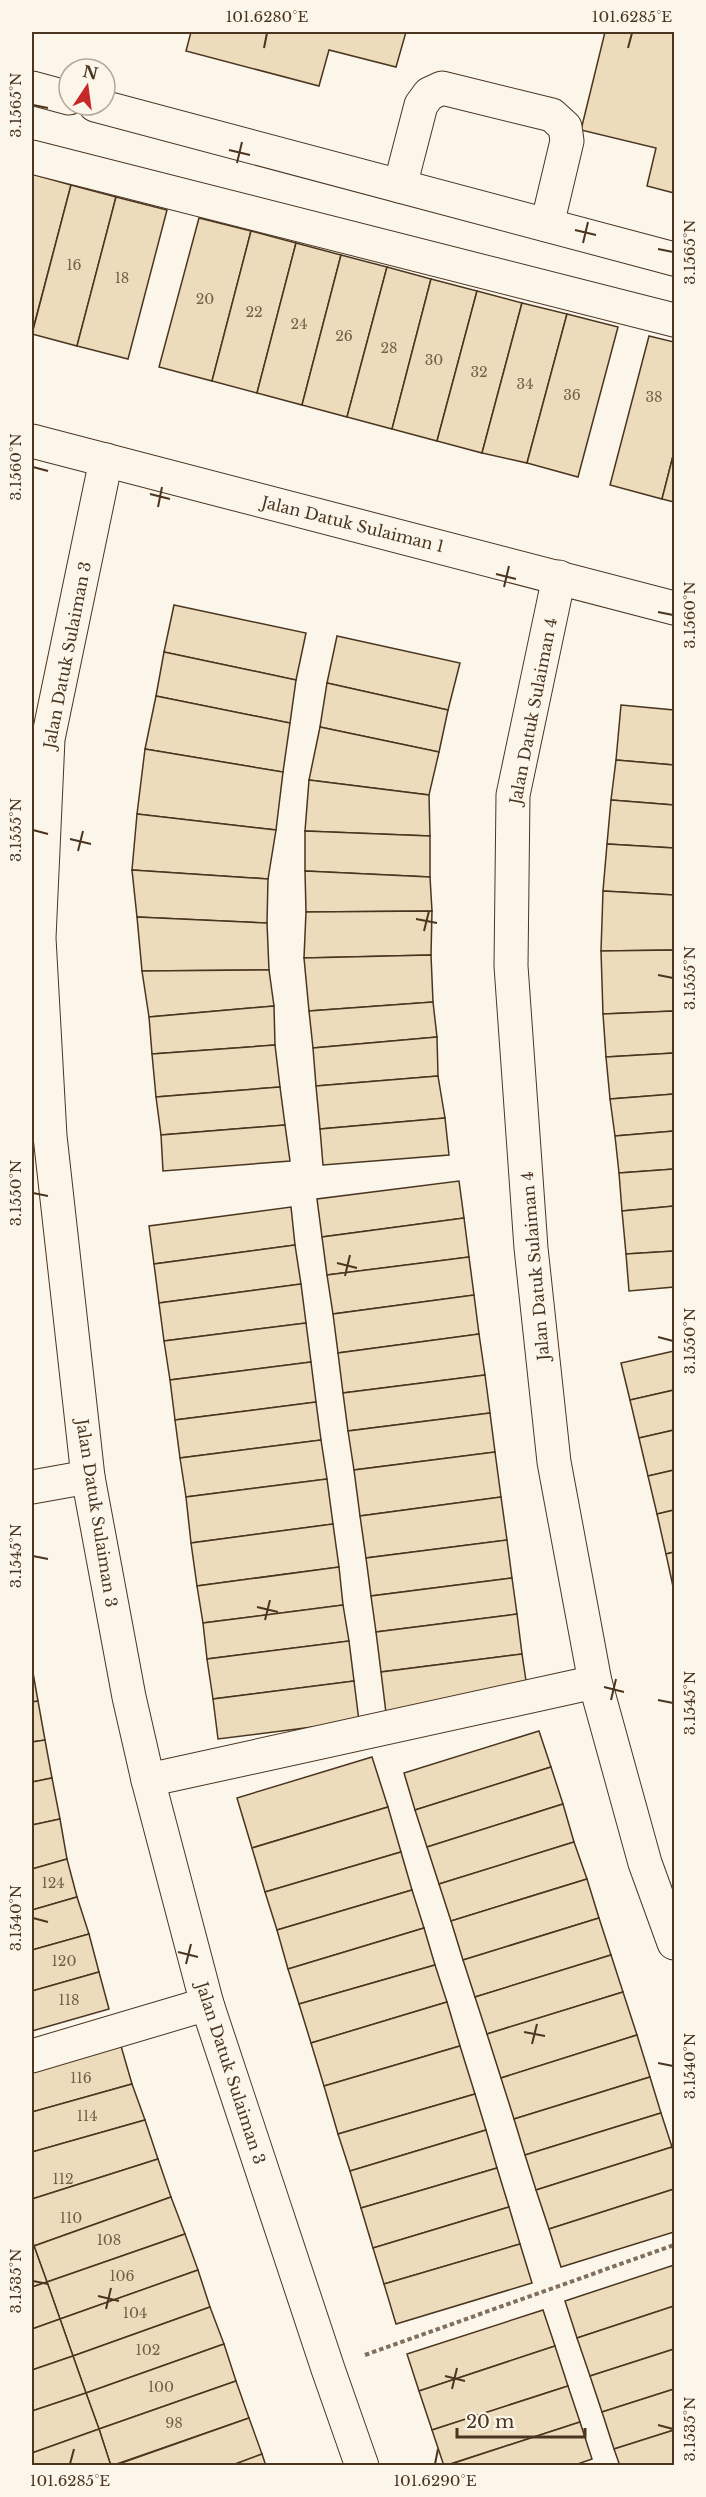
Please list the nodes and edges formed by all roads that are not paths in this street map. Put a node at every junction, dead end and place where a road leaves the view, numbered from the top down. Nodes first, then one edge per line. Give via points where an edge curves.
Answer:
1 (32, 88) edge
2 (57, 95) edge
3 (117, 111) edge
4 (32, 157) edge
5 (400, 186) junction
6 (547, 225) junction
7 (675, 259) edge
8 (675, 320) edge
9 (32, 441) edge
10 (106, 460) junction
11 (559, 577) junction
12 (675, 608) edge
13 (88, 1477) junction
14 (32, 1487) edge
15 (595, 1682) junction
16 (148, 1780) junction
17 (672, 1931) edge
18 (207, 2004) junction
19 (32, 2056) edge
20 (362, 2466) edge

1 - 2 street
3 - 5 street
4 - 8 street
5 - 6 street
5 - 6 street via 421,105 429,94 442,88 552,115 565,127 567,141
6 - 7 street
9 - 10 street, Jalan Datuk Sulaiman 1
10 - 11 street, Jalan Datuk Sulaiman 1
10 - 13 street, Jalan Datuk Sulaiman 3 via 48,739 39,938 50,1136
11 - 12 street, Jalan Datuk Sulaiman 1
11 - 15 street, Jalan Datuk Sulaiman 4 via 513,795 511,966 531,1248 554,1462
13 - 14 street
13 - 16 street, Jalan Datuk Sulaiman 3
15 - 16 street
15 - 17 street, Jalan Datuk Sulaiman 4 via 645,1863
16 - 18 street, Jalan Datuk Sulaiman 3
18 - 19 street
18 - 20 street, Jalan Datuk Sulaiman 3

